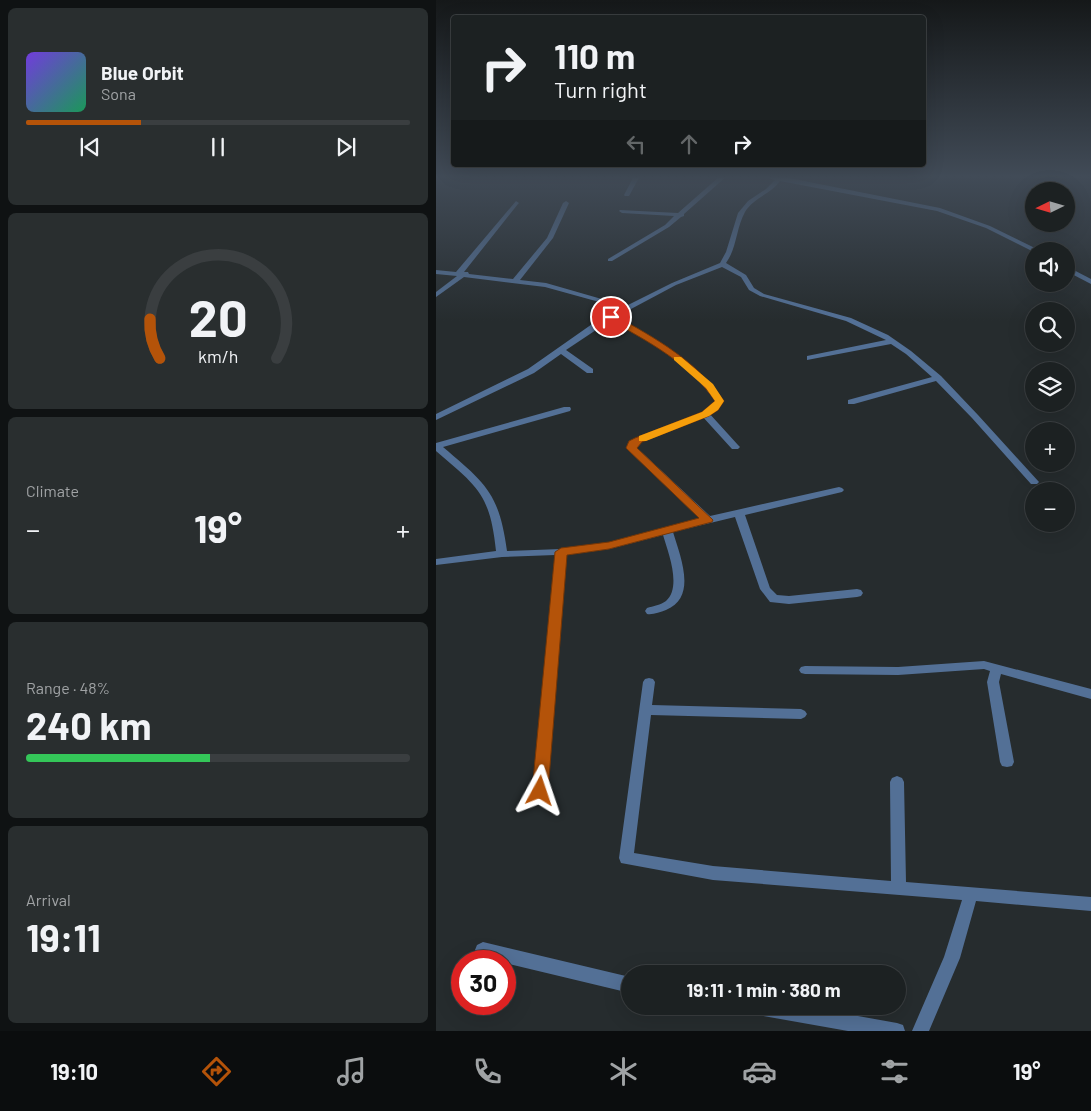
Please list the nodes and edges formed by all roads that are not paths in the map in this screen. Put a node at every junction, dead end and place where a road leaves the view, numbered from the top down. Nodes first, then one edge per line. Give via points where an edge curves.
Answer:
1 (500, 224) edge
2 (556, 224) edge
3 (667, 224) edge
4 (736, 224) edge
5 (980, 224) edge
6 (1025, 245) edge
7 (610, 260) dead end
8 (722, 264) junction
9 (436, 272) edge
10 (462, 273) junction
11 (1075, 273) edge
12 (516, 280) junction
13 (1091, 282) edge
14 (436, 295) edge
15 (627, 308) junction
16 (611, 317) junction
17 (892, 341) junction
18 (562, 351) junction
19 (810, 358) dead end
20 (590, 371) dead end
21 (938, 378) junction
22 (851, 402) dead end
23 (568, 408) dead end
24 (705, 414) junction
25 (436, 417) edge
26 (436, 446) edge
27 (735, 448) dead end
28 (1034, 482) dead end
29 (839, 490) dead end
30 (739, 513) junction
31 (708, 520) junction
32 (667, 531) junction
33 (561, 552) junction
34 (502, 554) junction
35 (436, 562) edge
36 (857, 593) dead end
37 (651, 611) dead end
38 (997, 668) junction
39 (805, 670) dead end
40 (649, 682) dead end
41 (1091, 694) edge
42 (645, 710) junction
43 (801, 714) dead end
44 (1007, 762) dead end
45 (897, 782) dead end
46 (540, 791) dead end
47 (899, 888) junction
48 (971, 894) junction
49 (1091, 904) edge
50 (516, 958) edge
51 (621, 983) edge
52 (804, 1015) edge
53 (897, 1031) edge
54 (920, 1031) edge

1 - 10 street
2 - 12 street via 550,238
3 - 7 street
4 - 8 street via 727,259
5 - 6 street
8 - 15 street
8 - 17 street via 744,276 751,289 762,294 860,324
9 - 10 street
10 - 12 street
10 - 14 street
11 - 13 street
12 - 15 street via 574,291
15 - 16 street
16 - 18 street
16 - 24 street via 687,365 710,386 719,401
17 - 19 street
17 - 21 street
18 - 20 street
18 - 25 street via 516,379
21 - 22 street
21 - 28 street
23 - 26 street
24 - 27 street
24 - 31 street via 639,440 633,443 632,448
26 - 34 street via 481,484 491,499 497,516
29 - 30 street
30 - 31 street
30 - 36 street via 765,590 774,599
31 - 32 street
32 - 33 street via 609,546
32 - 37 street via 678,577 678,592 671,602
33 - 34 street
33 - 46 street
34 - 35 street
38 - 39 street via 984,665 898,671
38 - 41 street
38 - 44 street via 993,682
40 - 42 street
42 - 43 street
42 - 47 street via 626,858 714,873
45 - 47 street
47 - 48 street
48 - 49 street
48 - 54 street via 952,958
50 - 51 street
52 - 53 street

